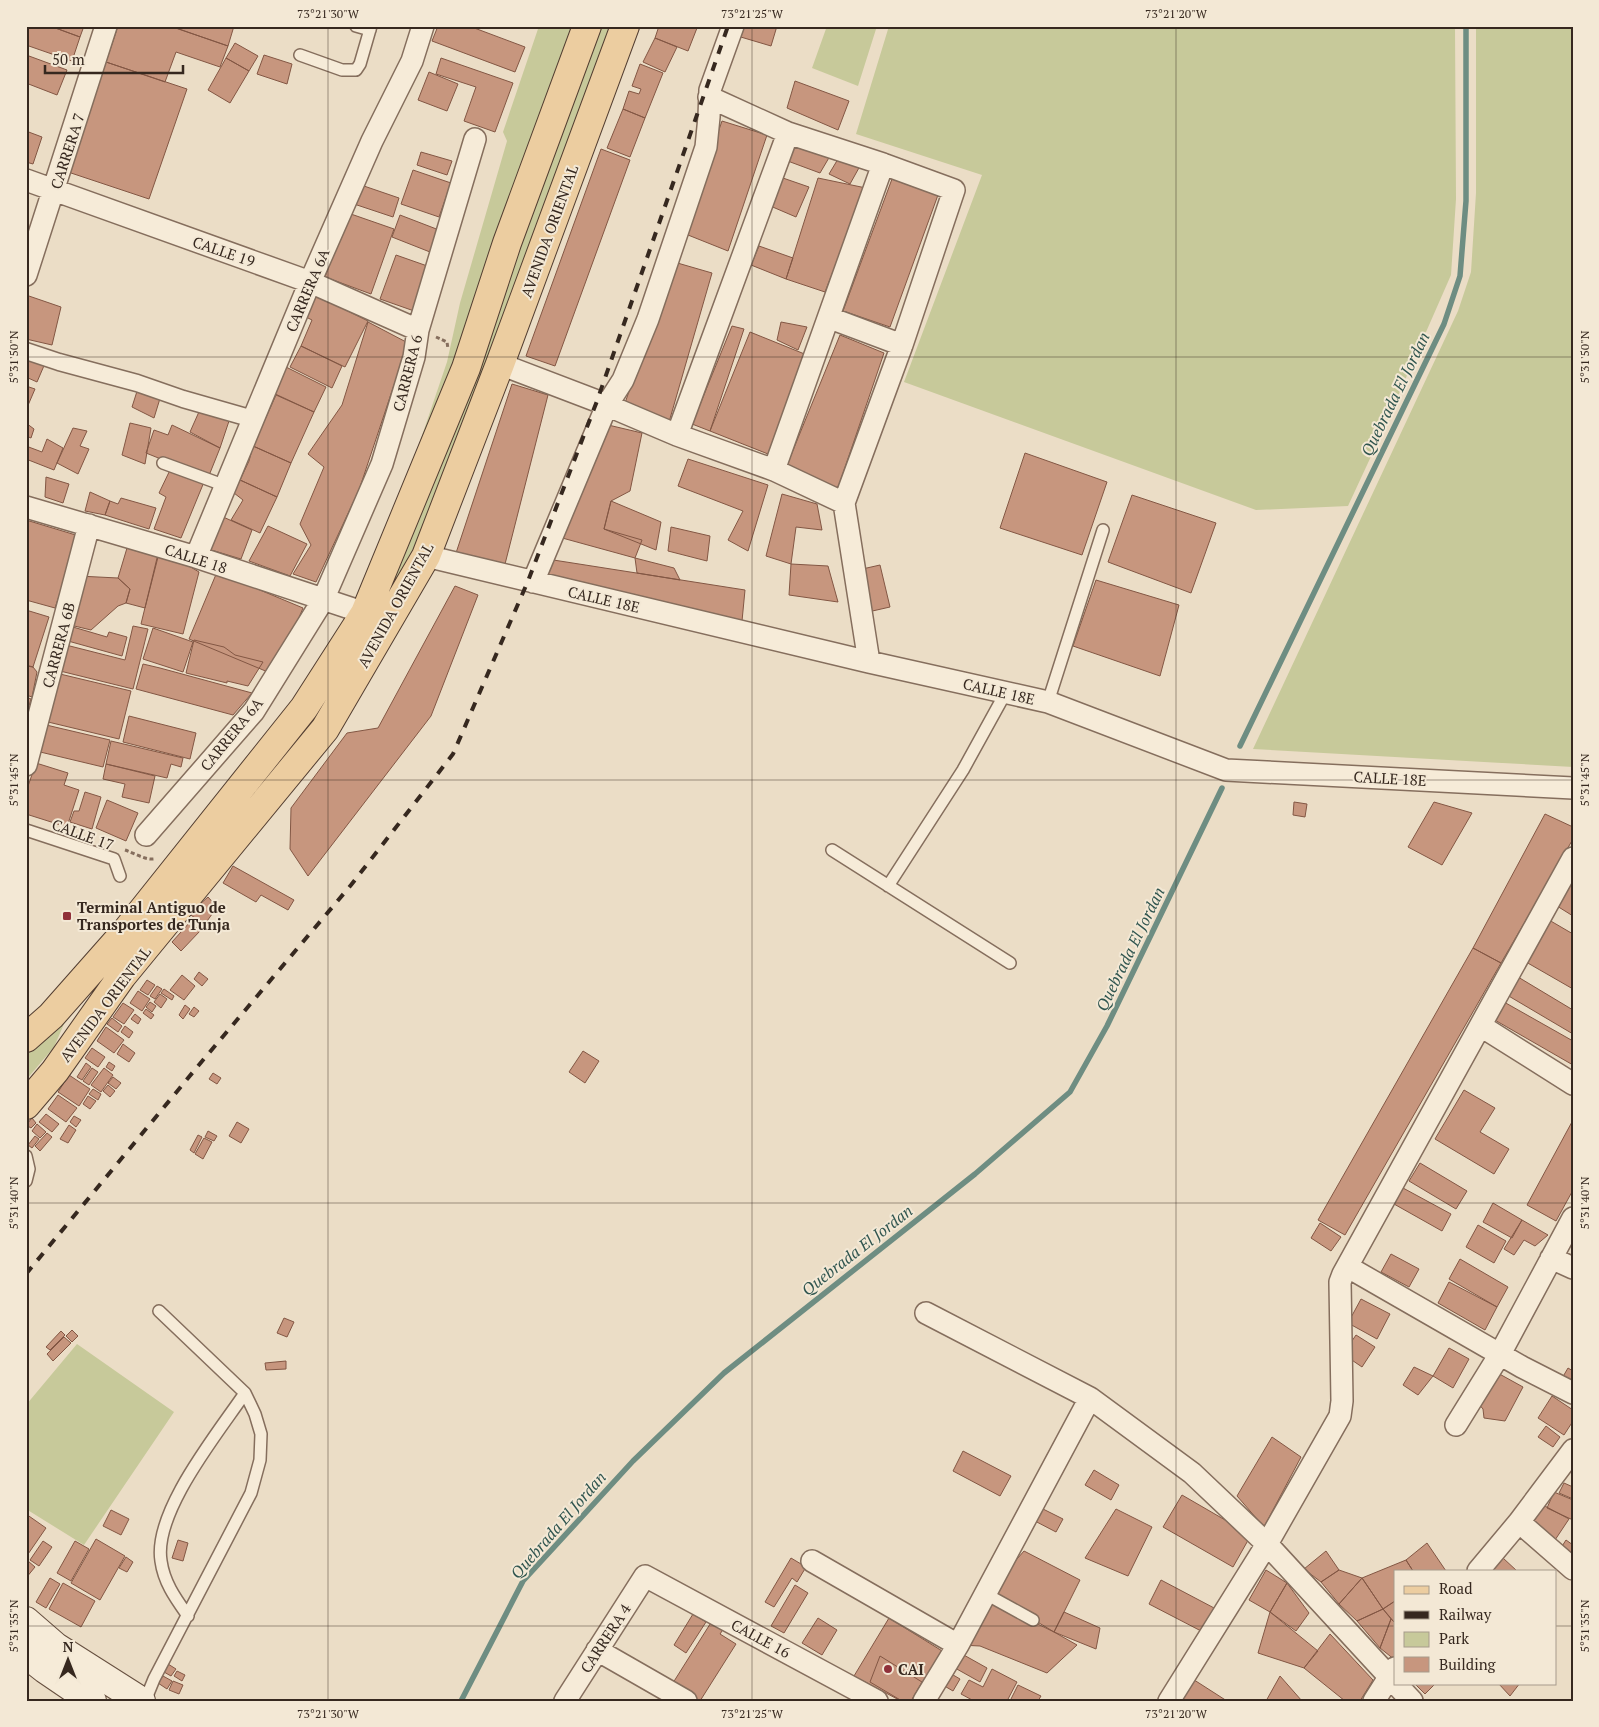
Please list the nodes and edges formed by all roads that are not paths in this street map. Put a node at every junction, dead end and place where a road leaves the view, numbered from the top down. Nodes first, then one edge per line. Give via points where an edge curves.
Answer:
1 (106, 26) edge
2 (356, 26) edge
3 (423, 26) edge
4 (587, 26) edge
5 (624, 26) edge
6 (733, 26) edge
7 (370, 28) edge
8 (300, 55) dead end
9 (709, 97) junction
10 (788, 133) junction
11 (474, 139) dead end
12 (883, 164) junction
13 (26, 180) edge
14 (54, 191) junction
15 (26, 275) edge
16 (310, 282) junction
17 (830, 318) junction
18 (418, 330) junction
19 (902, 345) junction
20 (26, 351) edge
21 (500, 364) junction
22 (607, 405) junction
23 (253, 419) junction
24 (676, 435) junction
25 (163, 463) dead end
26 (774, 470) junction
27 (226, 486) junction
28 (844, 503) junction
29 (26, 507) edge
30 (89, 525) junction
31 (1103, 530) dead end
32 (426, 556) junction
33 (196, 557) junction
34 (532, 582) junction
35 (323, 600) junction
36 (365, 613) junction
37 (869, 662) junction
38 (1006, 692) junction
39 (1048, 702) junction
40 (26, 765) edge
41 (1573, 788) edge
42 (26, 830) edge
43 (146, 835) dead end
44 (832, 850) dead end
45 (1573, 858) edge
46 (120, 876) dead end
47 (888, 886) junction
48 (103, 957) junction
49 (1010, 963) dead end
50 (122, 976) junction
51 (1480, 1026) junction
52 (26, 1038) edge
53 (1573, 1084) edge
54 (26, 1105) edge
55 (26, 1156) edge
56 (26, 1181) edge
57 (1573, 1218) edge
58 (1551, 1258) junction
59 (1348, 1267) junction
60 (1573, 1268) edge
61 (159, 1311) dead end
62 (926, 1313) dead end
63 (1500, 1354) junction
64 (1573, 1392) edge
65 (245, 1393) junction
66 (1090, 1398) junction
67 (1456, 1425) dead end
68 (1573, 1450) edge
69 (1519, 1522) junction
70 (1267, 1544) junction
71 (812, 1561) dead end
72 (1573, 1569) edge
73 (1479, 1570) edge
74 (644, 1576) joint
75 (984, 1594) junction
76 (188, 1616) junction
77 (1033, 1620) dead end
78 (26, 1621) edge
79 (958, 1645) junction
80 (597, 1650) junction
81 (26, 1654) edge
82 (1394, 1678) edge
83 (1399, 1684) edge
84 (92, 1701) edge
85 (141, 1701) edge
86 (145, 1701) edge
87 (565, 1701) edge
88 (686, 1701) edge
89 (877, 1701) edge
90 (924, 1701) edge
91 (1169, 1701) edge
92 (1374, 1701) edge
93 (1412, 1701) edge

1 - 14 street, CARRERA 7
2 - 7 lane
3 - 16 street, CARRERA 6A via 412,60 372,141
4 - 36 main road, AVENIDA ORIENTAL via 507,243 466,368
5 - 21 main road, AVENIDA ORIENTAL
6 - 9 street
7 - 8 lane via 359,68 352,71
9 - 10 street
9 - 22 street via 706,147 648,319 622,380
10 - 12 street
10 - 24 street
11 - 18 street, CARRERA 6
12 - 17 street
12 - 19 street via 954,190
13 - 14 street, CALLE 19
14 - 15 street, CARRERA 7
14 - 16 street, CALLE 19
16 - 18 street, CALLE 19
16 - 23 street, CARRERA 6A
17 - 19 street
17 - 26 street
18 - 35 street, CARRERA 6 via 414,357 382,464
19 - 28 street
20 - 23 street
21 - 22 street
21 - 32 main road, AVENIDA ORIENTAL
22 - 24 street
22 - 34 street
23 - 27 street, CARRERA 6A
24 - 26 street
25 - 27 lane
26 - 28 street
27 - 33 street, CARRERA 6A
28 - 37 street
29 - 30 street, CALLE 18
30 - 33 street, CALLE 18
30 - 40 street, CARRERA 6B
31 - 39 lane
32 - 34 street, CALLE 18E
32 - 50 main road, AVENIDA ORIENTAL via 325,729
33 - 35 street, CALLE 18
34 - 37 street, CALLE 18E
35 - 36 street, CALLE 18
35 - 43 street, CARRERA 6A via 254,711
36 - 48 main road, AVENIDA ORIENTAL via 304,708
37 - 38 street, CALLE 18E
38 - 39 street, CALLE 18E
38 - 47 lane via 963,770
39 - 41 street, CALLE 18E via 1226,770
42 - 46 lane, CALLE 17 via 114,859
44 - 47 lane
45 - 51 street
47 - 49 lane
48 - 50 main road
48 - 52 main road, AVENIDA ORIENTAL via 51,1016
50 - 54 main road, AVENIDA ORIENTAL via 55,1071
51 - 53 street
51 - 59 street
55 - 56 lane via 29,1169
57 - 58 street
58 - 60 street
58 - 63 street
59 - 63 street
59 - 70 street via 1340,1282 1340,1416
61 - 65 lane
62 - 66 street
63 - 64 street
63 - 67 street
65 - 76 lane via 256,1414 261,1434 260,1460 251,1493
65 - 76 lane via 185,1480 169,1512 161,1543 161,1563 166,1578 172,1594
66 - 70 street via 1192,1473
66 - 75 street
68 - 69 street
69 - 72 street
69 - 73 street
70 - 82 street
70 - 91 street
71 - 79 street
74 - 80 street, CARRERA 4
74 - 89 street, CALLE 16
75 - 77 lane
75 - 79 street
76 - 86 lane
78 - 85 main road via 56,1647
79 - 90 street
80 - 87 street, CARRERA 4
80 - 88 street
81 - 84 main road
82 - 92 street
83 - 93 street

